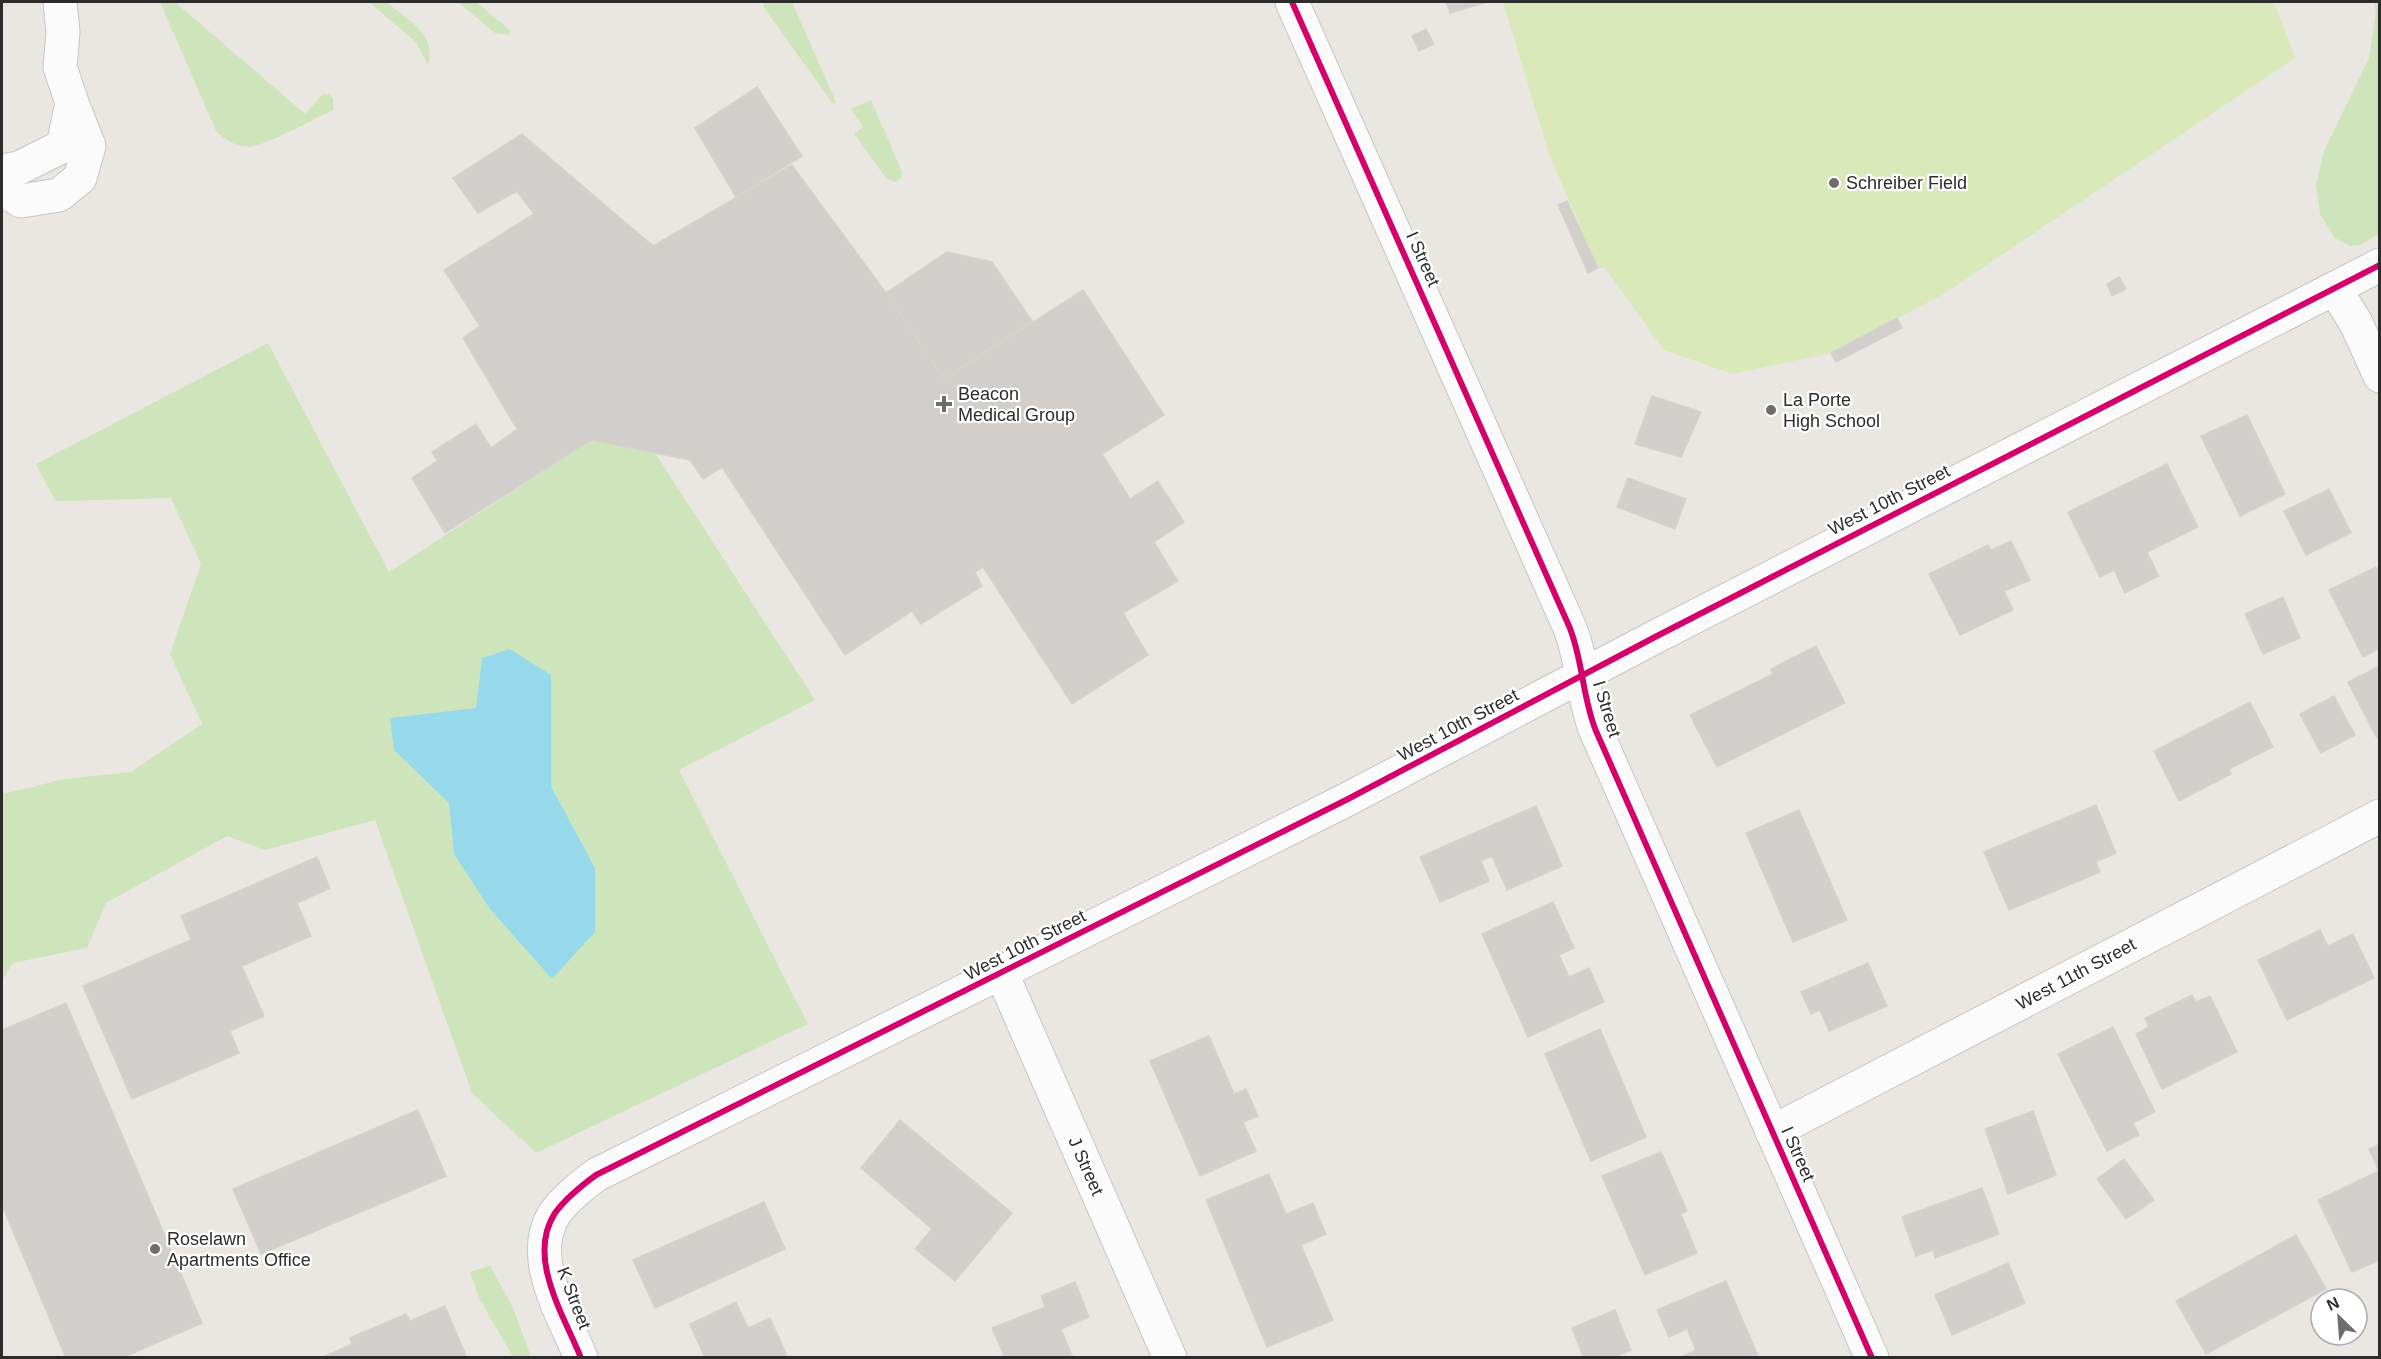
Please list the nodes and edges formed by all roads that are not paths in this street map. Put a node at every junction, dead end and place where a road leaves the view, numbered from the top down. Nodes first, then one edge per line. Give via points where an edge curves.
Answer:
1 (60, 2) edge
2 (1292, 2) edge
3 (72, 103) junction
4 (2, 171) edge
5 (2, 189) edge
6 (2379, 265) edge
7 (2334, 289) junction
8 (2379, 376) edge
9 (1582, 676) junction
10 (2379, 816) edge
11 (1002, 974) junction
12 (1772, 1132) junction
13 (555, 1214) joint
14 (581, 1358) edge
15 (1170, 1358) edge
16 (1872, 1358) edge

1 - 3 street via 60,67
2 - 9 street, I Street via 1575,638
3 - 4 street via 63,146 19,168
3 - 5 street via 89,146 80,178 59,195 21,201
6 - 7 street, West 10th Street
7 - 8 street via 2356,323
7 - 9 street, West 10th Street
9 - 11 street, West 10th Street
9 - 12 street, I Street via 1589,715
10 - 12 street, West 11th Street
11 - 13 street, West 10th Street via 596,1175
11 - 15 street, J Street
12 - 16 street, I Street
13 - 14 street, K Street via 544,1261

